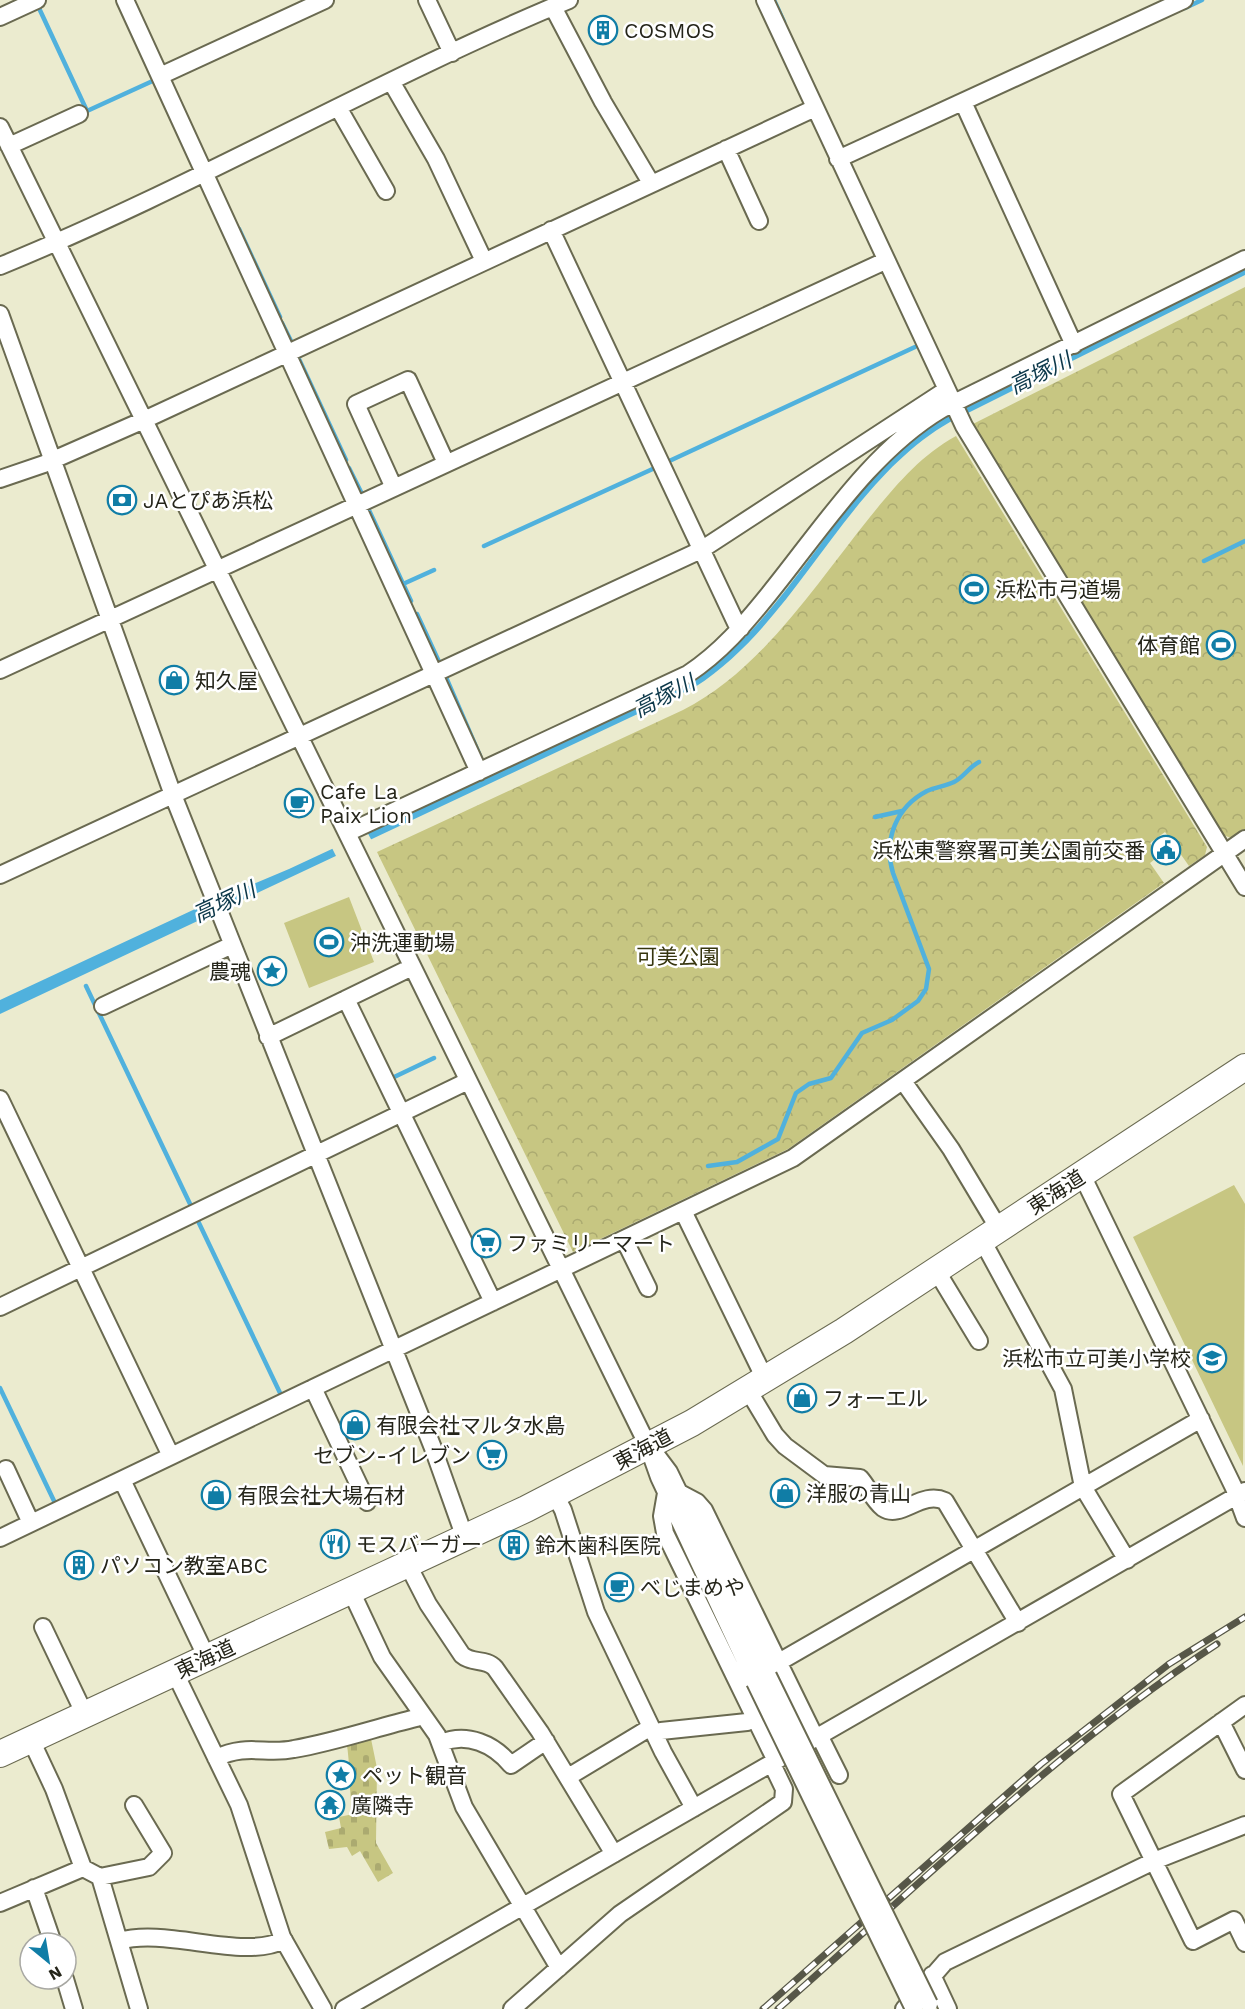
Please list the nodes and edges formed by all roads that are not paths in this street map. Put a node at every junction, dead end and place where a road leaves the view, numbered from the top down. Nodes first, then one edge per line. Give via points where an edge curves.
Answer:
1 (37, 0) edge
2 (125, 0) edge
3 (325, 0) edge
4 (427, 0) edge
5 (765, 0) edge
6 (1184, 0) edge
7 (561, 3) edge
8 (0, 17) edge
9 (452, 53) junction
10 (160, 76) junction
11 (392, 83) junction
12 (963, 102) junction
13 (814, 108) junction
14 (339, 109) junction
15 (79, 114) dead end
16 (0, 127) edge
17 (9, 146) junction
18 (726, 149) junction
19 (838, 159) junction
20 (206, 175) junction
21 (651, 183) junction
22 (386, 191) dead end
23 (759, 221) dead end
24 (551, 230) junction
25 (57, 243) junction
26 (1245, 259) edge
27 (484, 261) junction
28 (885, 261) junction
29 (0, 266) edge
30 (0, 314) edge
31 (1074, 345) junction
32 (288, 352) junction
33 (622, 382) junction
34 (954, 406) junction
35 (144, 420) junction
36 (54, 460) junction
37 (446, 464) junction
38 (0, 479) edge
39 (394, 488) junction
40 (358, 504) junction
41 (701, 550) junction
42 (217, 570) junction
43 (111, 618) junction
44 (741, 628) junction
45 (0, 670) edge
46 (436, 673) junction
47 (299, 736) junction
48 (479, 772) junction
49 (173, 795) junction
50 (1245, 839) edge
51 (350, 840) junction
52 (1225, 854) junction
53 (0, 875) edge
54 (1245, 887) edge
55 (232, 945) junction
56 (412, 967) junction
57 (346, 999) junction
58 (103, 1006) dead end
59 (268, 1037) junction
60 (1245, 1067) edge
61 (468, 1081) junction
62 (903, 1081) junction
63 (0, 1099) edge
64 (402, 1114) junction
65 (315, 1156) junction
66 (1082, 1175) junction
67 (683, 1211) junction
68 (991, 1235) junction
69 (624, 1239) junction
70 (81, 1268) junction
71 (561, 1269) junction
72 (936, 1270) junction
73 (648, 1288) dead end
74 (493, 1302) junction
75 (0, 1306) edge
76 (979, 1341) dead end
77 (392, 1350) junction
78 (756, 1385) junction
79 (313, 1388) junction
80 (1201, 1419) junction
81 (648, 1446) junction
82 (171, 1456) junction
83 (6, 1470) dead end
84 (122, 1480) junction
85 (1083, 1486) junction
86 (673, 1493) junction
87 (1241, 1494) edge
88 (555, 1495) junction
89 (367, 1502) dead end
90 (1245, 1518) edge
91 (31, 1523) junction
92 (0, 1538) edge
93 (465, 1538) junction
94 (975, 1549) junction
95 (1127, 1560) junction
96 (408, 1564) junction
97 (351, 1591) junction
98 (1018, 1623) junction
99 (43, 1627) dead end
100 (207, 1658) junction
101 (778, 1662) junction
102 (175, 1673) junction
103 (762, 1679) junction
104 (1245, 1705) edge
105 (422, 1714) junction
106 (85, 1715) junction
107 (755, 1718) junction
108 (1221, 1722) junction
109 (653, 1730) junction
110 (818, 1738) junction
111 (31, 1740) junction
112 (546, 1741) junction
113 (441, 1743) junction
114 (0, 1755) edge
115 (216, 1758) junction
116 (774, 1762) junction
117 (1245, 1770) edge
118 (839, 1775) dead end
119 (568, 1777) junction
120 (134, 1805) dead end
121 (694, 1808) junction
122 (1245, 1825) edge
123 (614, 1854) junction
124 (1154, 1861) junction
125 (83, 1868) junction
126 (100, 1877) junction
127 (34, 1888) junction
128 (0, 1903) edge
129 (522, 1907) junction
130 (1239, 1918) edge
131 (49, 1931) edge
132 (284, 1940) junction
133 (119, 1941) junction
134 (1245, 1943) edge
135 (559, 1968) junction
136 (932, 1975) junction
137 (69, 1991) edge
138 (74, 2009) edge
139 (139, 2009) edge
140 (323, 2009) edge
141 (344, 2009) edge
142 (513, 2009) edge
143 (904, 2009) edge
144 (914, 2009) edge
145 (932, 2009) edge
146 (948, 2009) edge

1 - 8 street
2 - 10 street
3 - 10 street
4 - 9 street
5 - 13 street
6 - 12 street
7 - 9 street
7 - 21 street via 603,102
9 - 11 street
10 - 20 street
11 - 14 street
11 - 27 street via 436,159
12 - 19 street
12 - 31 street
13 - 18 street
13 - 19 street
14 - 20 street
14 - 22 street
15 - 17 street
16 - 17 street
17 - 25 street
18 - 21 street
18 - 23 street
19 - 28 street
20 - 25 street
20 - 32 street
21 - 24 street
24 - 27 street
24 - 33 street
25 - 29 street
25 - 35 street
26 - 31 street
27 - 32 street
28 - 33 street
28 - 34 street
30 - 36 street
31 - 34 street
32 - 35 street
32 - 40 street
33 - 37 street
33 - 41 street
34 - 41 street
34 - 44 street via 926,419 889,448
34 - 52 street
35 - 36 street
35 - 42 street
36 - 38 street
36 - 43 street
37 - 39 street
37 - 39 street via 408,380 356,404
39 - 40 street
40 - 42 street
40 - 46 street
41 - 44 street
41 - 46 street
42 - 43 street
42 - 47 street
43 - 45 street
43 - 49 street
44 - 48 street via 719,652 688,674
46 - 47 street
46 - 48 street
47 - 49 street
47 - 51 street
48 - 51 street
49 - 53 street
49 - 55 street
50 - 52 street
51 - 56 street
52 - 54 street
52 - 62 street
55 - 58 street
55 - 59 street
56 - 57 street
56 - 61 street
57 - 59 street
57 - 64 street
59 - 65 street
60 - 66 highway, 東海道
61 - 64 street
61 - 71 street
62 - 67 street via 793,1158
62 - 68 street via 951,1149
63 - 70 street
64 - 65 street
64 - 74 street
65 - 70 street
65 - 77 street
66 - 68 highway, 東海道
66 - 80 street
67 - 69 street
67 - 78 street
68 - 72 highway, 東海道
68 - 85 street via 1063,1389
69 - 71 street
69 - 73 street
70 - 75 street
70 - 82 street
71 - 74 street
71 - 81 street
72 - 76 street
72 - 78 highway, 東海道
74 - 77 street
77 - 79 street
77 - 93 street
78 - 81 highway, 東海道
78 - 94 street via 779,1441 819,1472 830,1477 860,1478 887,1510 901,1509 930,1497 945,1501
79 - 82 street
79 - 89 street
80 - 85 street
80 - 87 street
81 - 86 street
81 - 88 highway, 東海道
82 - 84 street
83 - 91 street
84 - 91 street
84 - 100 street
85 - 94 street
85 - 95 street
86 - 101 street via 697,1502 704,1510
86 - 103 street
86 - 107 street via 662,1516 665,1533
87 - 90 street
87 - 95 street
88 - 93 highway, 東海道
88 - 109 street via 596,1612
91 - 92 street
93 - 96 highway, 東海道
94 - 98 street
94 - 101 street
95 - 98 street
96 - 97 highway, 東海道
96 - 112 street via 428,1604 462,1655 492,1665
97 - 100 highway, 東海道
97 - 105 street via 382,1657
98 - 110 street
99 - 106 street
100 - 102 highway, 東海道
101 - 110 street
102 - 106 highway, 東海道
102 - 115 street
103 - 144 street, bridge
103 - 145 street, bridge
104 - 108 street
105 - 113 street
105 - 115 street via 291,1750 251,1749
106 - 111 highway, 東海道
107 - 109 street via 747,1722
107 - 116 street
108 - 117 street
108 - 124 street via 1121,1794
109 - 119 street
109 - 121 street
110 - 116 street
110 - 118 street
111 - 114 highway, 東海道
111 - 125 street
112 - 113 street via 511,1764 484,1742 451,1739
112 - 119 street
113 - 129 street via 464,1806
115 - 132 street via 244,1818
116 - 121 street
116 - 135 street via 784,1789 783,1802 620,1914
119 - 123 street
120 - 126 street via 163,1853 149,1867
121 - 123 street
122 - 124 street
123 - 129 street
124 - 130 street via 1193,1941
124 - 136 street via 945,1962
125 - 126 street
125 - 127 street
126 - 133 street
127 - 128 street
127 - 131 street
129 - 135 street
129 - 141 street
130 - 134 street
132 - 133 street via 274,1946 228,1946 139,1936
132 - 140 street
133 - 139 street
135 - 142 street
136 - 143 street
136 - 146 street
137 - 138 street

